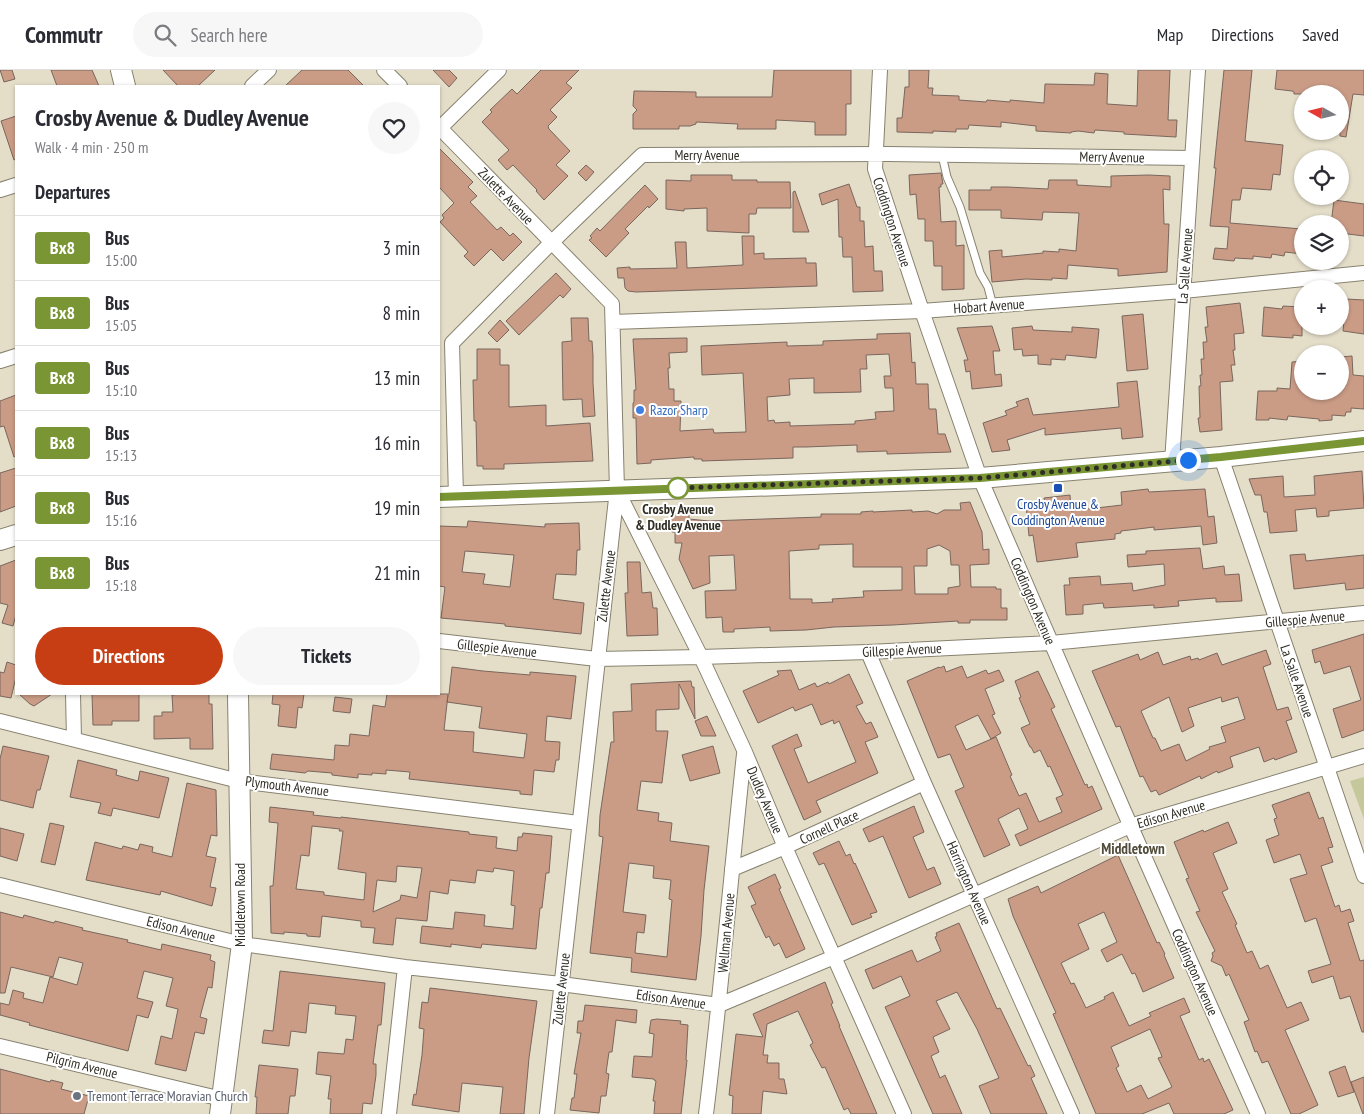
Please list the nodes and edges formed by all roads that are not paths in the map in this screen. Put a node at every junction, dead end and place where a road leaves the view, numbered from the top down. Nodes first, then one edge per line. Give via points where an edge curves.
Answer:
1 (121, 70) edge
2 (269, 70) edge
3 (384, 70) edge
4 (499, 70) edge
5 (880, 70) edge
6 (1198, 70) edge
7 (125, 85) edge
8 (253, 85) edge
9 (399, 85) edge
10 (440, 127) edge
11 (440, 129) edge
12 (874, 154) junction
13 (942, 154) junction
14 (1192, 158) junction
15 (15, 185) edge
16 (0, 190) edge
17 (552, 242) junction
18 (1364, 273) edge
19 (1184, 291) junction
20 (993, 306) junction
21 (922, 311) junction
22 (613, 322) junction
23 (15, 356) edge
24 (0, 361) edge
25 (1364, 441) edge
26 (1221, 457) junction
27 (1172, 462) junction
28 (980, 478) junction
29 (617, 490) junction
30 (448, 497) edge
31 (15, 534) edge
32 (0, 540) edge
33 (1364, 613) edge
34 (1277, 622) junction
35 (440, 641) edge
36 (1051, 643) junction
37 (868, 652) junction
38 (701, 657) junction
39 (597, 659) junction
40 (73, 695) edge
41 (238, 695) edge
42 (0, 721) edge
43 (74, 739) junction
44 (744, 752) junction
45 (1364, 756) edge
46 (1327, 768) junction
47 (240, 781) junction
48 (924, 783) junction
49 (579, 823) junction
50 (1130, 826) junction
51 (785, 847) junction
52 (732, 868) junction
53 (1364, 876) edge
54 (0, 885) edge
55 (974, 895) junction
56 (242, 944) junction
57 (834, 957) junction
58 (405, 967) junction
59 (561, 984) junction
60 (720, 1005) junction
61 (0, 1046) edge
62 (221, 1106) edge
63 (389, 1114) edge
64 (547, 1114) edge
65 (706, 1114) edge
66 (904, 1114) edge
67 (1072, 1114) edge
68 (1258, 1114) edge

1 - 7 street
2 - 8 street
3 - 9 street
4 - 10 street
5 - 12 street, Coddington Avenue
6 - 14 street, La Salle Avenue
11 - 17 street, Zulette Avenue
12 - 13 street, Merry Avenue
12 - 17 street, Merry Avenue via 642,155
12 - 21 street, Coddington Avenue via 875,169
13 - 14 street, Merry Avenue
13 - 20 lane
14 - 19 street, La Salle Avenue
15 - 16 street
17 - 22 street, Zulette Avenue via 612,304
17 - 30 street, Merry Avenue via 452,343
18 - 19 street, Hobart Avenue
19 - 20 street, Hobart Avenue
19 - 27 street, La Salle Avenue
20 - 21 street, Hobart Avenue
21 - 22 street, Hobart Avenue
21 - 28 street, Coddington Avenue
22 - 29 street, Zulette Avenue
23 - 24 street
25 - 26 street
26 - 27 street
26 - 34 street, La Salle Avenue
27 - 28 street
28 - 29 street
28 - 36 street, Coddington Avenue
29 - 30 street
29 - 38 street, Dudley Avenue
29 - 39 street, Zulette Avenue
31 - 32 street
33 - 34 street, Gillespie Avenue
34 - 36 street, Gillespie Avenue
34 - 46 street, La Salle Avenue
35 - 39 street, Gillespie Avenue
36 - 37 street, Gillespie Avenue
36 - 50 street, Coddington Avenue
37 - 38 street, Gillespie Avenue
37 - 48 street, Harrington Avenue
38 - 39 street, Gillespie Avenue
38 - 44 street, Dudley Avenue
39 - 49 street, Zulette Avenue
40 - 43 street
41 - 47 street, Middletown Road
42 - 43 street, Plymouth Avenue
43 - 47 street, Plymouth Avenue
44 - 51 street, Dudley Avenue
44 - 52 street, Wellman Avenue
45 - 46 street, Edison Avenue
46 - 50 street, Edison Avenue
46 - 53 street, La Salle Avenue
47 - 49 street, Plymouth Avenue
47 - 56 street, Middletown Road
48 - 51 street, Cornell Place
48 - 55 street, Harrington Avenue
49 - 59 street, Zulette Avenue
50 - 55 street, Edison Avenue
50 - 68 street, Coddington Avenue
51 - 52 street, Cornell Place
51 - 57 street, Dudley Avenue
52 - 60 street, Wellman Avenue
54 - 56 street, Edison Avenue
55 - 57 street, Edison Avenue
55 - 67 street, Harrington Avenue
56 - 58 street, Edison Avenue
56 - 62 street, Middletown Road
57 - 60 street, Edison Avenue
57 - 66 street, Dudley Avenue
58 - 59 street, Edison Avenue
58 - 63 street
59 - 60 street, Edison Avenue
59 - 64 street, Zulette Avenue
60 - 65 street, Wellman Avenue
61 - 62 street, Pilgrim Avenue

